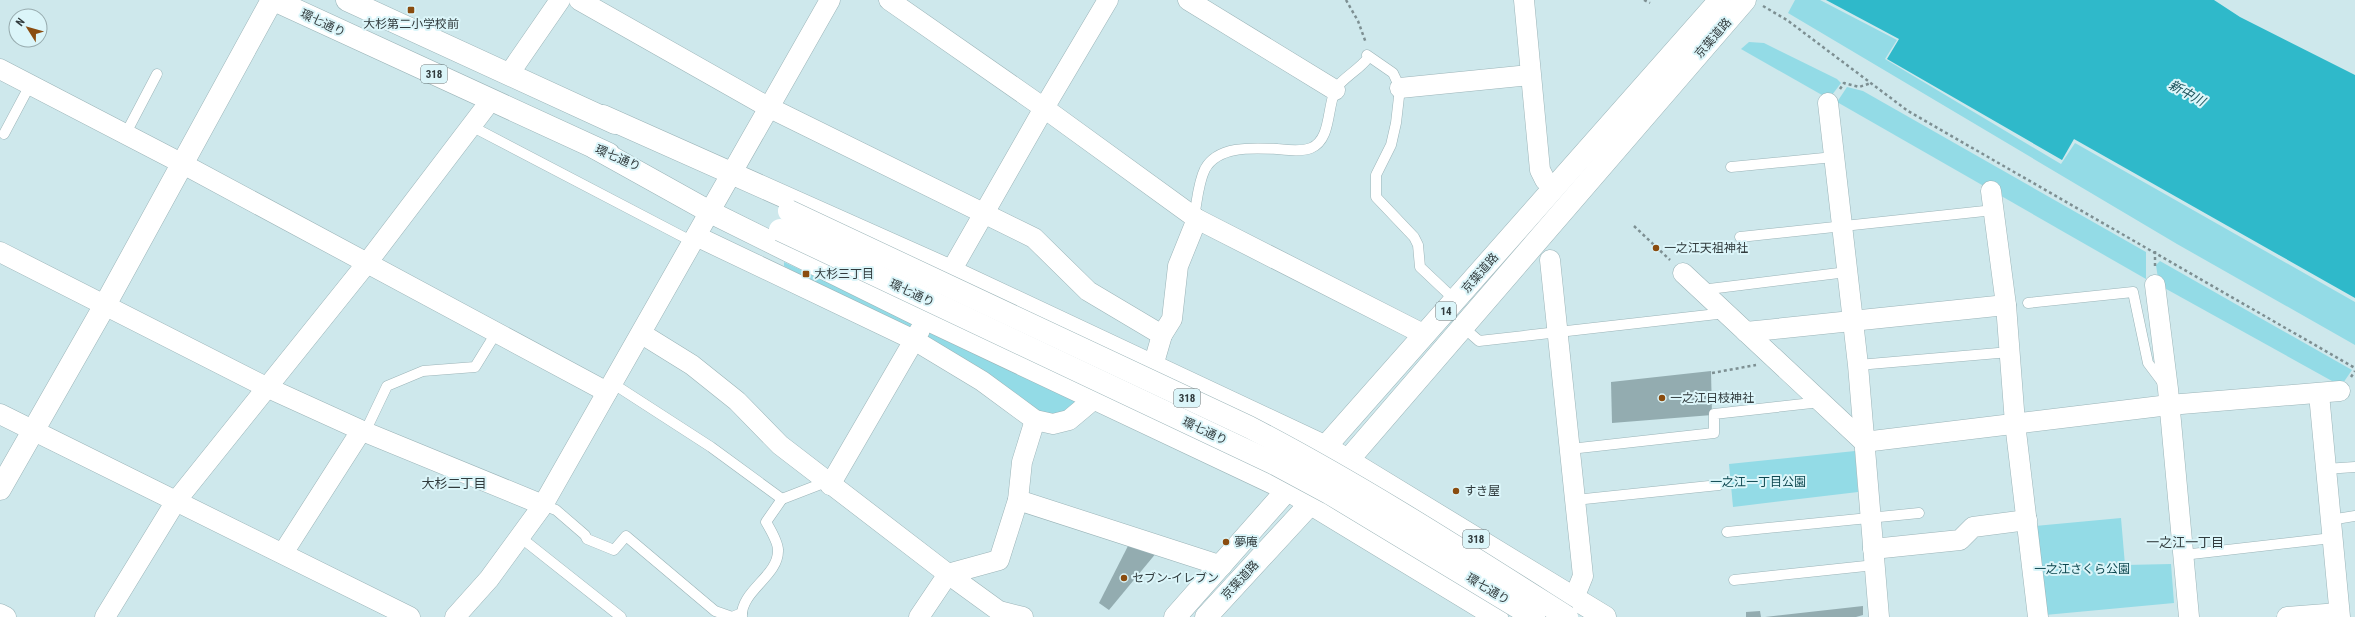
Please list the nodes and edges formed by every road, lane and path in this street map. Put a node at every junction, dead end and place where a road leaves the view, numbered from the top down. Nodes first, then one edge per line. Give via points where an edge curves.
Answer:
1 (273, 0) edge
2 (347, 0) edge
3 (560, 0) edge
4 (579, 0) edge
5 (830, 0) edge
6 (889, 0) edge
7 (1108, 0) edge
8 (1188, 0) edge
9 (1346, 0) edge
10 (1524, 0) edge
11 (1644, 0) edge
12 (1650, 3) dead end
13 (1735, 5) edge
14 (1367, 57) junction
15 (0, 70) edge
16 (157, 74) dead end
17 (509, 74) junction
18 (1530, 75) junction
19 (1871, 83) junction
20 (30, 85) junction
21 (1400, 88) junction
22 (1335, 90) junction
23 (491, 100) junction
24 (1828, 103) joint
25 (768, 107) junction
26 (1044, 108) junction
27 (471, 126) junction
28 (4, 134) dead end
29 (125, 135) junction
30 (1834, 157) junction
31 (181, 163) junction
32 (1731, 167) dead end
33 (1555, 187) junction
34 (721, 191) junction
35 (1992, 201) joint
36 (982, 214) junction
37 (1196, 218) junction
38 (1634, 226) dead end
39 (1842, 227) junction
40 (1740, 237) dead end
41 (695, 239) junction
42 (0, 252) edge
43 (1550, 260) dead end
44 (366, 263) junction
45 (951, 271) junction
46 (1847, 272) junction
47 (1683, 273) joint
48 (2155, 285) dead end
49 (1701, 290) junction
50 (1455, 300) junction
51 (2028, 303) dead end
52 (105, 304) junction
53 (2006, 305) junction
54 (1726, 313) junction
55 (926, 319) junction
56 (1853, 320) junction
57 (1463, 327) junction
58 (496, 332) junction
59 (1558, 332) junction
60 (1746, 332) junction
61 (642, 334) junction
62 (1162, 335) junction
63 (1424, 335) junction
64 (914, 340) junction
65 (2010, 352) junction
66 (1778, 361) junction
67 (1153, 366) junction
68 (1858, 366) junction
69 (2355, 368) edge
70 (1712, 374) dead end
71 (266, 387) junction
72 (610, 388) junction
73 (2340, 391) dead end
74 (2318, 394) junction
75 (2168, 397) junction
76 (1094, 399) junction
77 (1821, 402) junction
78 (0, 414) edge
79 (1035, 420) junction
80 (2015, 423) junction
81 (34, 430) junction
82 (363, 431) junction
83 (1864, 442) junction
84 (1326, 447) junction
85 (1570, 449) junction
86 (1348, 460) junction
87 (2355, 467) edge
88 (2325, 469) junction
89 (828, 484) junction
90 (1719, 485) dead end
91 (0, 489) edge
92 (1288, 490) junction
93 (782, 499) junction
94 (176, 500) junction
95 (1018, 500) junction
96 (1575, 500) junction
97 (1311, 503) junction
98 (543, 505) junction
99 (1919, 513) dead end
100 (2355, 516) edge
101 (1870, 518) junction
102 (2027, 520) junction
103 (2331, 529) junction
104 (1727, 532) dead end
105 (520, 537) junction
106 (283, 554) junction
107 (2183, 555) junction
108 (1874, 557) junction
109 (1222, 566) junction
110 (948, 574) junction
111 (1734, 580) dead end
112 (1571, 608) edge
113 (0, 614) edge
114 (1214, 614) edge
115 (742, 615) edge
116 (2339, 615) edge
117 (6, 617) edge
118 (105, 617) edge
119 (410, 617) edge
120 (455, 617) edge
121 (621, 617) edge
122 (919, 617) edge
123 (1023, 617) edge
124 (1175, 617) edge
125 (1497, 617) edge
126 (1534, 617) edge
127 (1604, 617) edge
128 (1879, 617) edge
129 (2038, 617) edge
130 (2189, 617) edge
131 (2286, 617) edge

1 - 23 main road, 環七通り / 318
1 - 31 main road
2 - 17 main road, 318
3 - 17 street
4 - 25 street
5 - 25 street
6 - 26 street
7 - 26 street
8 - 22 street
9 - 14 path via 1365,36
10 - 18 street
11 - 12 path
13 - 19 path via 1787,20
13 - 33 main road, 京葉道路 / 14
13 - 57 main road, 京葉道路 / 14
14 - 21 lane via 1393,73
14 - 22 lane via 1363,65
15 - 20 street
16 - 29 lane
17 - 34 main road, 318 via 603,116
18 - 21 street
18 - 33 street via 1540,170 1545,180
19 - 24 path via 1859,87 1844,83
19 - 69 path via 1908,111
20 - 28 lane
20 - 29 street
21 - 50 lane via 1391,145 1376,175 1376,197 1414,237 1418,246 1420,267
22 - 37 lane via 1323,135 1318,144 1310,149 1250,148 1231,151 1211,161 1203,175
23 - 27 street
23 - 34 main road, 環七通り / 318 via 595,148
24 - 30 street
25 - 34 street
25 - 36 street
26 - 36 street
26 - 37 street
27 - 41 lane
27 - 44 street
29 - 31 street
30 - 32 lane
30 - 39 street
31 - 44 street
31 - 52 main road
33 - 50 main road, 京葉道路 / 14
34 - 41 street
34 - 45 main road, 318
34 - 55 main road
34 - 112 main road, 環七通り / 318, bridge via 789,211 1249,427
34 - 126 main road, 環七通り / 318, bridge via 780,230 1274,463 1329,493
35 - 39 lane
35 - 53 street
36 - 45 street
36 - 62 street via 1034,238 1088,291
37 - 62 street via 1178,266 1172,319
37 - 63 street
38 - 47 path
39 - 40 lane
39 - 46 street
41 - 61 street
41 - 64 street
42 - 52 street
43 - 59 street
44 - 58 street
44 - 71 street
45 - 67 main road, 318
46 - 49 lane
46 - 56 street
47 - 49 street
48 - 75 street
49 - 54 street
50 - 63 main road, 京葉道路 / 14
51 - 75 lane via 2133,292 2148,363
52 - 71 street
52 - 81 main road
53 - 56 street
53 - 65 street
54 - 59 lane
54 - 60 street
55 - 64 street
55 - 76 main road
56 - 60 street
56 - 68 street
57 - 59 lane via 1479,341
57 - 86 main road, 京葉道路 / 14
58 - 72 street
58 - 82 lane via 475,367 423,371 387,386
59 - 85 street
60 - 66 street
61 - 72 street
61 - 89 street via 692,365 737,401 780,445
62 - 67 street
63 - 84 main road, 京葉道路 / 14
64 - 79 street via 982,382
64 - 89 street
65 - 68 lane
65 - 80 street
66 - 70 path
66 - 77 street
67 - 84 main road, 318
68 - 83 street
71 - 82 street
71 - 94 street
72 - 93 lane via 711,447
72 - 98 street
73 - 74 street
74 - 75 street
74 - 88 street
75 - 80 street
75 - 107 street
76 - 79 street via 1069,420 1053,424
76 - 92 main road
77 - 83 street
77 - 85 lane via 1714,414 1714,433
78 - 81 street
79 - 95 street via 1022,462
80 - 83 street
80 - 102 street
81 - 91 main road
81 - 94 street
82 - 98 street
82 - 106 street
83 - 101 street
84 - 86 main road, 318
84 - 92 main road, 京葉道路 / 14
85 - 96 street
86 - 97 main road, 京葉道路 / 14
86 - 112 main road, 318
87 - 88 lane
88 - 103 street
89 - 93 lane
89 - 110 street
90 - 96 lane
92 - 97 main road
92 - 109 main road, 京葉道路 / 14
93 - 115 lane via 766,522 779,548 777,559 746,602
94 - 106 street
94 - 118 street
95 - 109 street
95 - 110 street via 999,560
96 - 112 street via 1583,576
97 - 114 main road, 京葉道路 / 14
97 - 125 main road
98 - 105 street
98 - 115 lane via 556,510 587,539 614,550 626,536 715,611 732,617
99 - 101 lane
100 - 103 lane
101 - 104 lane
101 - 108 street
102 - 108 street via 1973,527 1960,540
102 - 129 street
103 - 107 lane
103 - 116 street
105 - 120 street via 489,579
105 - 121 lane
106 - 119 street
107 - 130 street
108 - 111 lane
108 - 128 street
109 - 124 main road, 京葉道路 / 14
110 - 122 street
110 - 123 street via 999,611
112 - 127 main road, 318
113 - 117 street
116 - 131 street

